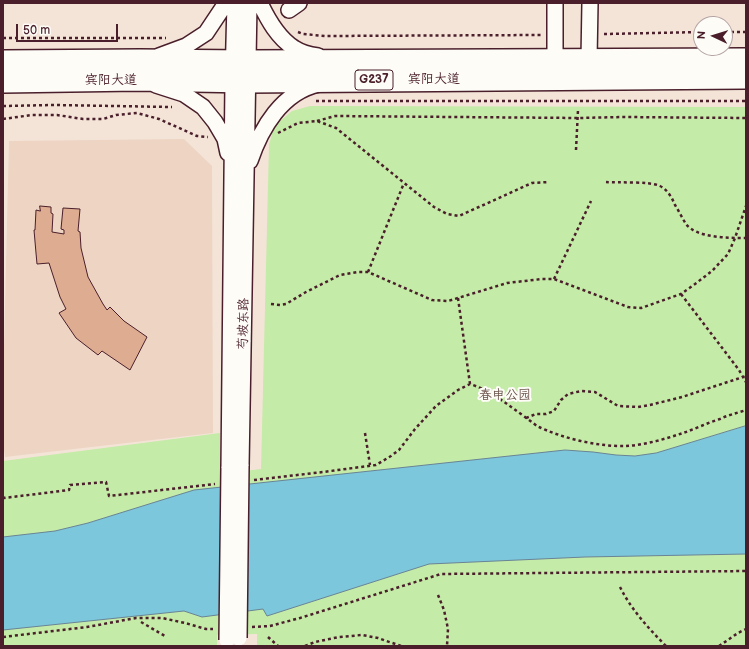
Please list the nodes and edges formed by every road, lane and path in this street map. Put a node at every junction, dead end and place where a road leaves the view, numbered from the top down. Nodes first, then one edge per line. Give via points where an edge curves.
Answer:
1 (226, 3) edge
2 (235, 3) edge
3 (249, 3) edge
4 (260, 3) edge
5 (555, 3) edge
6 (590, 3) edge
7 (294, 30) dead end
8 (693, 32) edge
9 (733, 32) edge
10 (746, 32) edge
11 (600, 34) dead end
12 (545, 35) dead end
13 (3, 38) edge
14 (169, 38) dead end
15 (589, 59) junction
16 (746, 59) edge
17 (140, 60) junction
18 (334, 60) junction
19 (555, 60) junction
20 (3, 61) edge
21 (241, 61) junction
22 (746, 78) edge
23 (138, 80) junction
24 (337, 81) junction
25 (3, 82) edge
26 (241, 82) junction
27 (316, 101) dead end
28 (746, 101) edge
29 (3, 106) edge
30 (176, 107) dead end
31 (578, 110) dead end
32 (578, 118) junction
33 (746, 118) edge
34 (3, 119) edge
35 (317, 121) junction
36 (276, 134) dead end
37 (214, 138) dead end
38 (576, 150) dead end
39 (239, 173) junction
40 (549, 182) dead end
41 (606, 182) dead end
42 (404, 183) junction
43 (591, 201) dead end
44 (746, 206) edge
45 (735, 238) junction
46 (746, 238) edge
47 (368, 272) junction
48 (554, 280) junction
49 (680, 294) junction
50 (458, 298) junction
51 (271, 304) dead end
52 (744, 377) edge
53 (746, 382) edge
54 (470, 384) junction
55 (746, 410) edge
56 (526, 418) junction
57 (365, 433) dead end
58 (370, 465) junction
59 (252, 480) dead end
60 (220, 484) dead end
61 (3, 497) edge
62 (746, 571) edge
63 (620, 587) dead end
64 (438, 595) dead end
65 (141, 622) dead end
66 (214, 628) dead end
67 (746, 629) edge
68 (165, 636) dead end
69 (3, 637) edge
70 (268, 637) dead end
71 (236, 639) edge
72 (278, 646) edge
73 (305, 646) edge
74 (401, 646) edge
75 (447, 646) edge
76 (666, 646) edge
77 (719, 646) edge

1 - 17 street via 206,33 186,46
2 - 21 street, 芍坡东路
3 - 21 street, 芍坡东路
4 - 18 street via 280,35 295,48 314,56
5 - 19 street
6 - 15 street
7 - 12 path via 303,34 325,36
8 - 11 path
9 - 10 path
13 - 14 path
15 - 16 highway, 宾阳大道 / G237
15 - 19 highway, 宾阳大道 / G237
17 - 20 highway, 宾阳大道 / G237
17 - 21 highway, 宾阳大道 / G237
18 - 19 highway, 宾阳大道 / G237
18 - 21 highway, 宾阳大道 / G237
21 - 26 street, 芍坡东路
22 - 24 highway, 宾阳大道 / G237
23 - 25 highway, 宾阳大道 / G237
23 - 26 highway, 宾阳大道 / G237
23 - 39 street via 184,94 203,107 225,139
24 - 26 highway, 宾阳大道 / G237
24 - 39 street via 297,93 282,105 269,120
26 - 39 street, 芍坡东路
27 - 28 path
29 - 30 path
31 - 32 path
32 - 33 path
32 - 35 path via 335,116
32 - 38 path
34 - 37 path via 57,115 103,119 137,114 159,119 197,136
35 - 36 path via 298,123
35 - 42 path via 336,128
39 - 71 street, 芍坡东路, bridge via 235,467
40 - 42 path via 532,183 459,216 447,214 434,207
41 - 45 path via 659,185 672,198 686,224 694,231 704,235
42 - 47 path
43 - 48 path
44 - 45 path
45 - 46 path
45 - 49 path via 728,254 712,271
47 - 50 path via 432,300 448,301
47 - 51 path via 340,275 286,304
48 - 49 path via 628,307 641,308
48 - 50 path via 507,282
49 - 52 path
50 - 54 path
52 - 53 path
52 - 56 path via 682,397 638,407 618,406 595,392 581,391 568,394 554,412
54 - 56 path via 496,396
54 - 58 path via 436,406 399,450 376,465
55 - 56 path via 683,433 649,443 626,446 568,437 536,425
57 - 58 path
58 - 59 path
60 - 61 path via 109,496 106,482 70,485 69,490
62 - 71 path via 441,574 270,626
63 - 76 path via 626,600
64 - 75 path via 448,629
65 - 68 path
66 - 69 path via 206,629 162,618 136,618
67 - 77 path
70 - 72 path
73 - 74 path via 339,637 362,635

